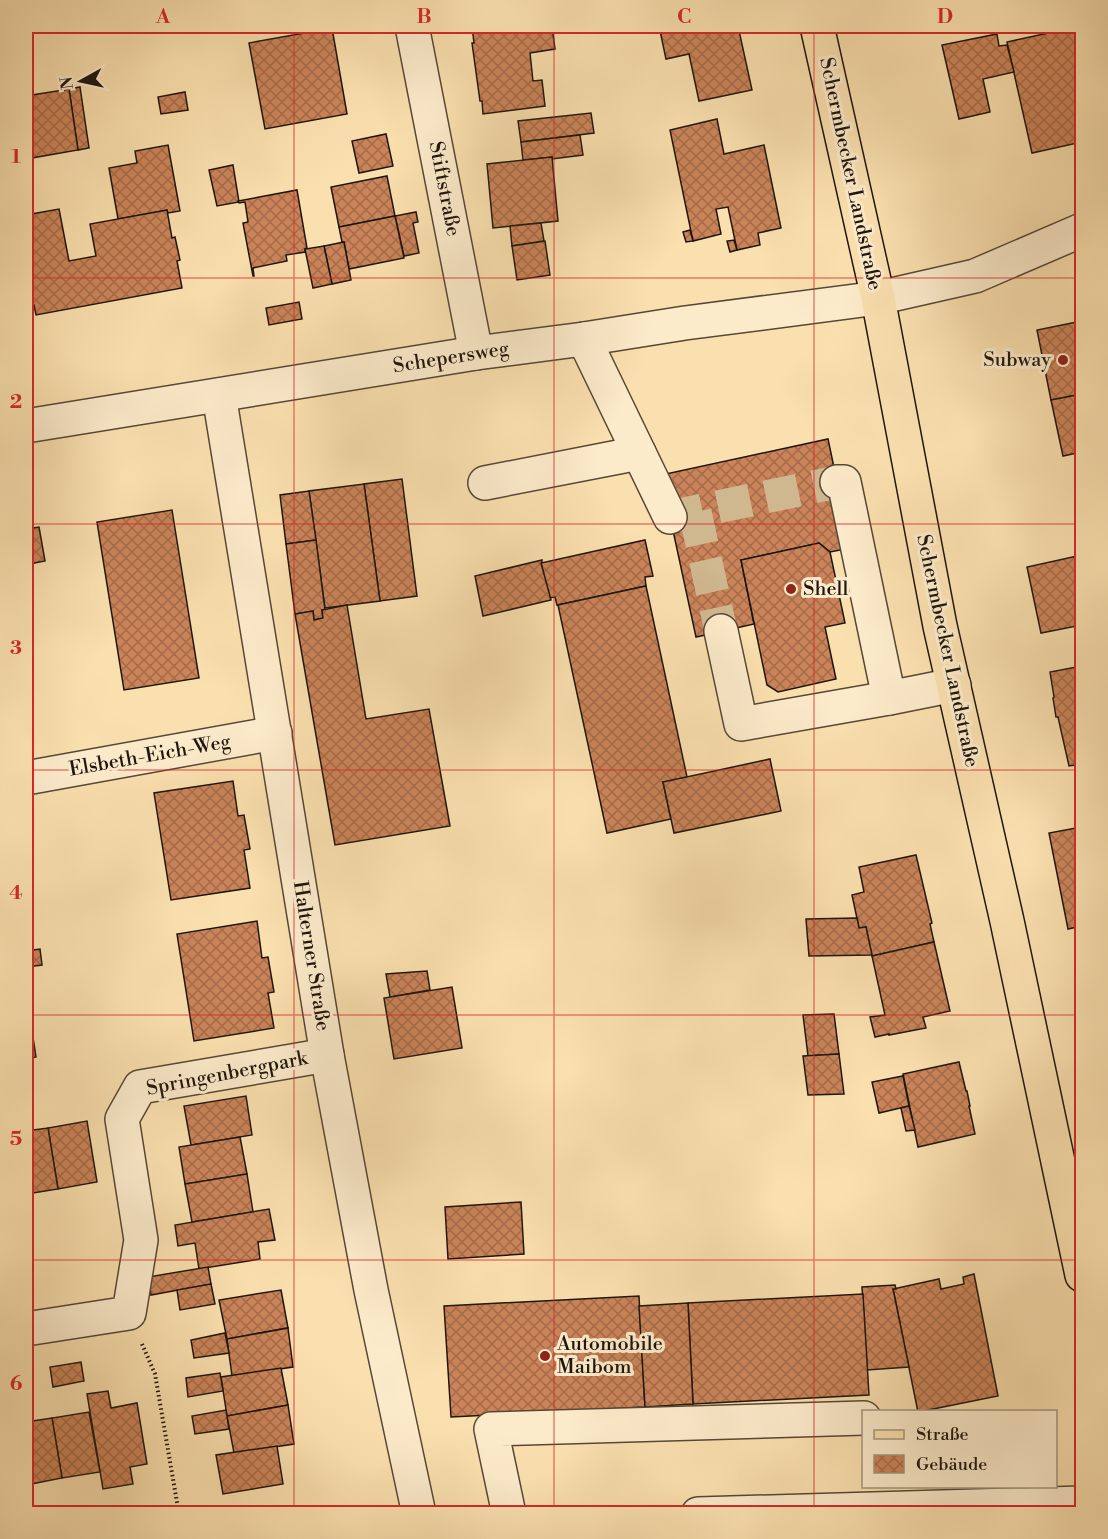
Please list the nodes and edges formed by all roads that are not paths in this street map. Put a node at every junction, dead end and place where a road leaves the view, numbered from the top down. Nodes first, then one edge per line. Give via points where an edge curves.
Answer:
1 (412, 26) edge
2 (818, 26) edge
3 (1083, 230) edge
4 (878, 298) junction
5 (584, 339) junction
6 (476, 353) junction
7 (219, 395) junction
8 (26, 426) edge
9 (639, 453) junction
10 (837, 482) dead end
11 (485, 483) dead end
12 (670, 517) tunnel mouth
13 (721, 632) tunnel mouth
14 (954, 685) junction
15 (889, 698) junction
16 (275, 733) junction
17 (26, 778) edge
18 (327, 1055) junction
19 (1083, 1275) edge
20 (26, 1329) edge
21 (862, 1418) edge
22 (896, 1497) edge
23 (1083, 1503) edge
24 (418, 1514) edge
25 (509, 1514) edge
26 (698, 1514) edge

1 - 6 street, Stiftstraße
2 - 4 main road, Schermbecker Landstraße
3 - 4 street, Schepersweg via 975,276
4 - 5 street, Schepersweg
4 - 14 main road, Schermbecker Landstraße
5 - 6 street, Schepersweg
5 - 9 street
6 - 7 street, Schepersweg
7 - 8 street, Schepersweg
7 - 16 street, Halterner Straße
9 - 11 street
9 - 12 street
10 - 15 street via 844,482
13 - 15 street via 741,724
14 - 15 street
14 - 19 main road, Schermbecker Landstraße
16 - 17 street, Elsbeth-Eich-Weg
16 - 18 street, Halterner Straße
18 - 20 street, Springenbergpark via 140,1088 122,1119 141,1240 129,1313
18 - 24 street, Halterner Straße
21 - 25 street via 491,1429
22 - 23 street
22 - 26 street

